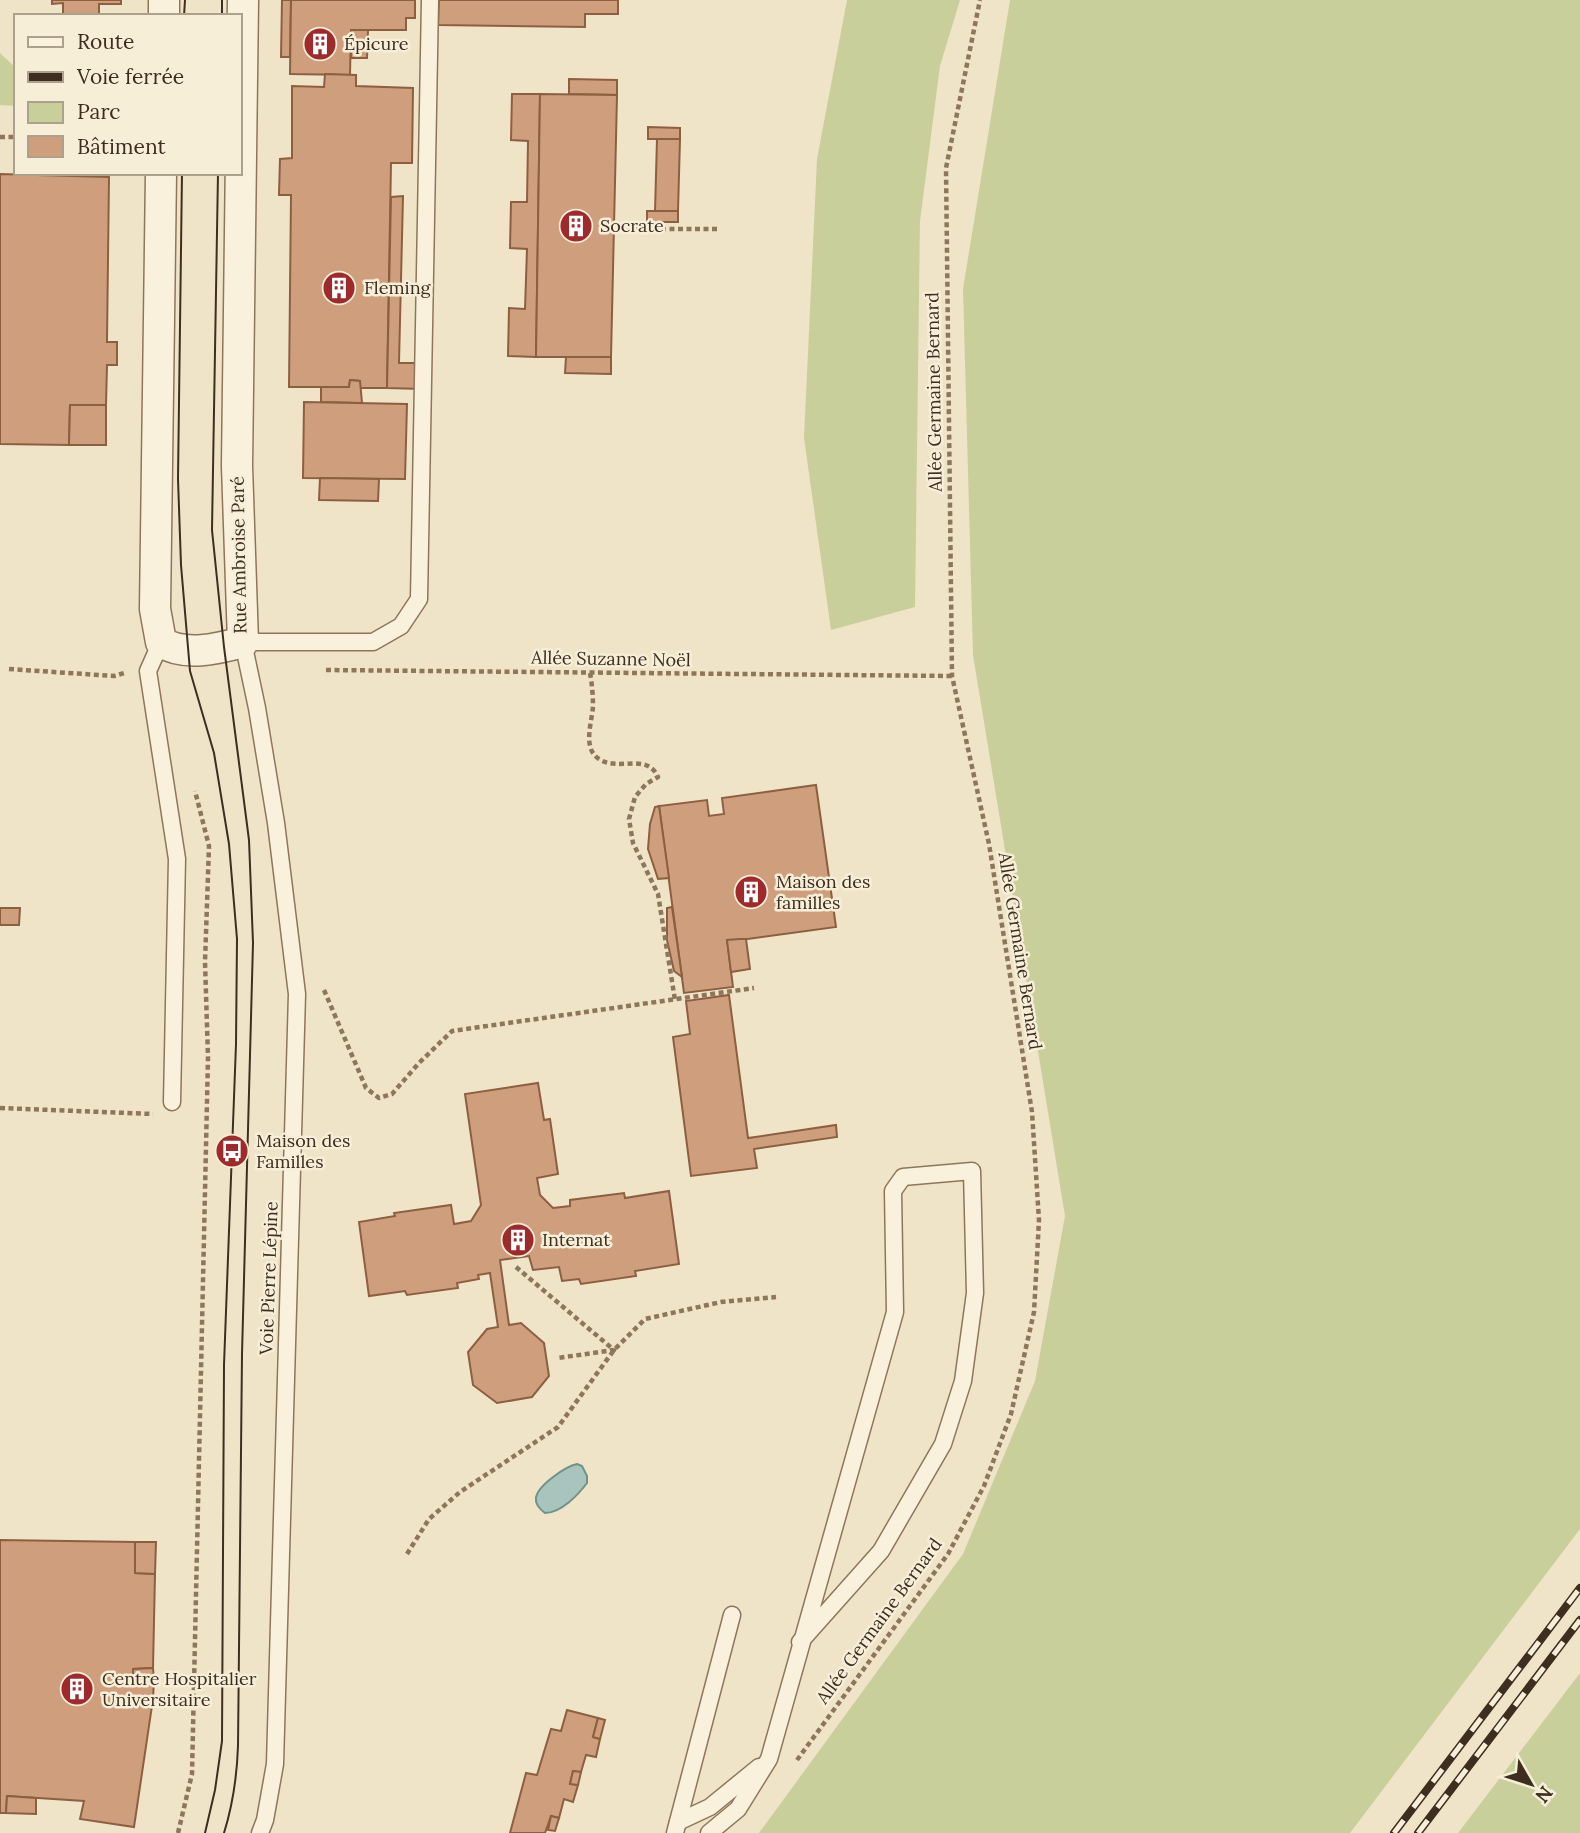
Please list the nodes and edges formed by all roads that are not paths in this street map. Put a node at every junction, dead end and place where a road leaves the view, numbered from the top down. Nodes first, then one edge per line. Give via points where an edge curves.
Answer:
1 (243, 0) edge
2 (430, 0) edge
3 (242, 78) edge
4 (161, 175) edge
5 (241, 175) edge
6 (161, 642) junction
7 (243, 642) junction
8 (172, 1102) dead end
9 (732, 1615) dead end
10 (800, 1642) junction
11 (769, 1759) junction
12 (673, 1829) edge
13 (260, 1833) edge
14 (709, 1833) edge

1 - 3 street, Rue Ambroise Paré
2 - 7 lane via 419,599 401,626 373,642
4 - 6 street via 155,609
5 - 7 street, Rue Ambroise Paré via 237,466
6 - 7 street, Rue Ambroise Paré via 187,651
6 - 8 lane via 148,671 177,859
7 - 13 lane, Voie Pierre Lépine via 276,823 297,994 275,1764
9 - 12 lane
10 - 10 lane via 895,1312 892,1191 903,1177 972,1171 975,1293 963,1381 943,1444 881,1550
10 - 11 lane
11 - 12 lane via 710,1807
11 - 14 lane via 738,1809

